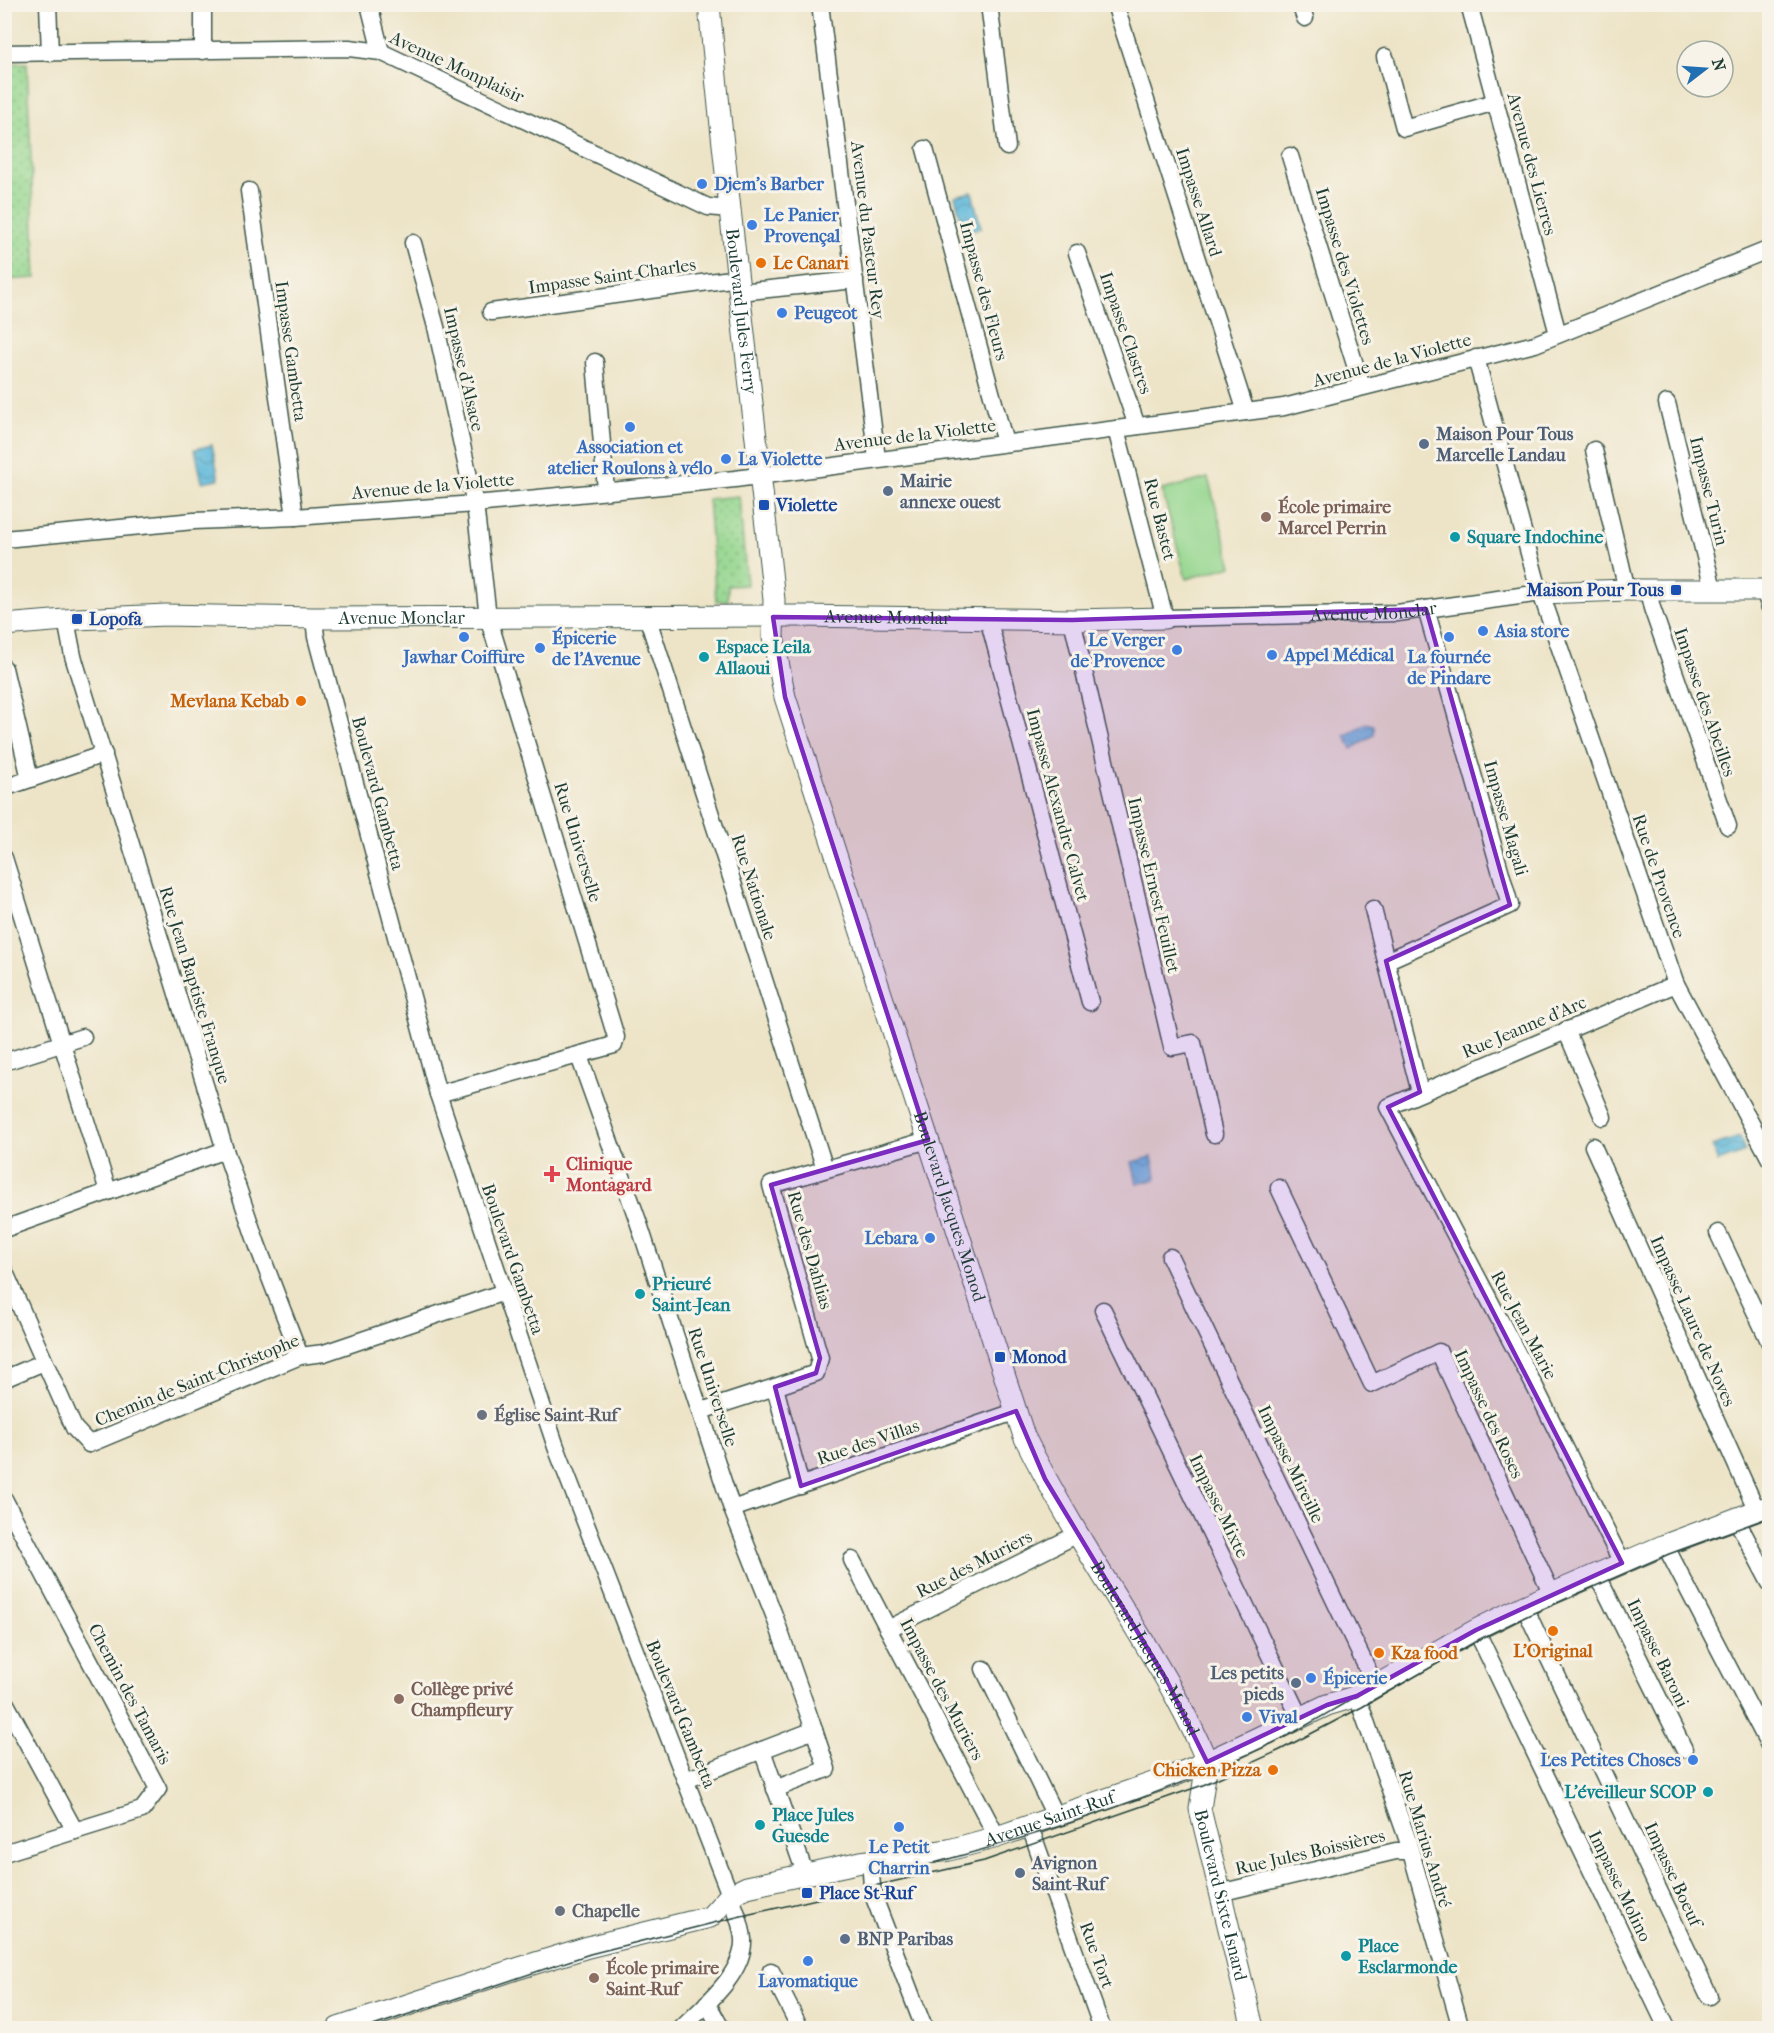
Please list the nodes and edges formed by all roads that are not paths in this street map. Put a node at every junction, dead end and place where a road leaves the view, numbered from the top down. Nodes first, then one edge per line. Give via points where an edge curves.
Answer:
1 (48, 4) edge
2 (203, 4) edge
3 (369, 4) edge
4 (709, 4) edge
5 (820, 4) edge
6 (989, 4) edge
7 (1115, 4) edge
8 (1469, 4) edge
9 (203, 51) junction
10 (381, 52) junction
11 (4, 53) edge
12 (50, 53) junction
13 (1384, 57) dead end
14 (1495, 102) junction
15 (1007, 147) dead end
16 (926, 149) dead end
17 (1290, 156) dead end
18 (249, 191) dead end
19 (729, 209) junction
20 (413, 243) dead end
21 (1770, 249) edge
22 (1077, 253) dead end
23 (855, 280) junction
24 (739, 285) junction
25 (491, 312) dead end
26 (1558, 334) junction
27 (1476, 358) junction
28 (595, 362) dead end
29 (1362, 387) junction
30 (1667, 402) dead end
31 (1246, 412) junction
32 (1137, 426) junction
33 (1116, 429) junction
34 (1005, 443) junction
35 (1594, 450) dead end
36 (878, 459) junction
37 (761, 475) junction
38 (606, 490) junction
39 (475, 504) junction
40 (295, 517) junction
41 (4, 539) edge
42 (1713, 590) junction
43 (1638, 591) junction
44 (1541, 593) junction
45 (1768, 596) edge
46 (1426, 609) junction
47 (647, 616) junction
48 (488, 617) junction
49 (773, 617) junction
50 (314, 618) junction
51 (988, 618) junction
52 (1165, 618) junction
53 (66, 620) junction
54 (1072, 620) junction
55 (4, 625) edge
56 (4, 668) edge
57 (104, 754) junction
58 (30, 779) junction
59 (4, 788) edge
60 (1728, 826) dead end
61 (4, 858) edge
62 (1373, 909) dead end
63 (1386, 961) junction
64 (1676, 984) junction
65 (1090, 1002) dead end
66 (1566, 1030) junction
67 (83, 1036) dead end
68 (62, 1043) junction
69 (579, 1056) junction
70 (4, 1062) edge
71 (1420, 1092) junction
72 (438, 1094) junction
73 (1388, 1107) joint
74 (1603, 1117) dead end
75 (1214, 1134) dead end
76 (928, 1140) junction
77 (1593, 1146) dead end
78 (225, 1150) junction
79 (1770, 1159) edge
80 (825, 1169) junction
81 (1279, 1188) dead end
82 (108, 1191) junction
83 (4, 1229) edge
84 (1718, 1233) dead end
85 (1170, 1257) dead end
86 (4, 1269) edge
87 (504, 1292) junction
88 (1103, 1310) dead end
89 (1770, 1343) edge
90 (300, 1356) junction
91 (44, 1362) junction
92 (4, 1379) edge
93 (775, 1387) junction
94 (701, 1411) junction
95 (1017, 1411) junction
96 (801, 1486) junction
97 (4, 1499) edge
98 (732, 1509) junction
99 (1763, 1509) edge
100 (1736, 1519) junction
101 (1078, 1534) junction
102 (1665, 1545) junction
103 (852, 1560) dead end
104 (1622, 1563) junction
105 (1598, 1574) junction
106 (1770, 1583) edge
107 (1552, 1594) junction
108 (1524, 1606) junction
109 (888, 1629) junction
110 (1476, 1630) junction
111 (984, 1670) dead end
112 (1366, 1692) junction
113 (4, 1700) edge
114 (1300, 1718) junction
115 (814, 1730) junction
116 (1770, 1747) edge
117 (1684, 1749) dead end
118 (762, 1750) junction
119 (1207, 1762) junction
120 (686, 1780) junction
121 (776, 1789) junction
122 (1056, 1818) junction
123 (1030, 1827) junction
124 (75, 1831) junction
125 (998, 1837) junction
126 (1410, 1851) junction
127 (4, 1853) edge
128 (870, 1860) junction
129 (806, 1873) junction
130 (1219, 1893) junction
131 (730, 1894) junction
132 (771, 1971) dead end
133 (1709, 1996) dead end
134 (707, 2003) junction
135 (338, 2028) edge
136 (682, 2028) edge
137 (721, 2028) edge
138 (800, 2028) edge
139 (924, 2028) edge
140 (1102, 2028) edge
141 (1253, 2028) edge
142 (1461, 2028) edge
143 (1667, 2028) edge

1 - 12 street
2 - 9 street
3 - 10 street
4 - 19 street, Boulevard Jules Ferry
5 - 23 street, Avenue du Pasteur Rey
6 - 15 street
7 - 31 street, Impasse Allard
8 - 14 street, Avenue des Lierres
9 - 10 street, Avenue Monplaisir via 349,48
9 - 12 street, Avenue Monplaisir
10 - 19 street, Avenue Monplaisir via 708,207
11 - 12 street, Avenue Monplaisir
13 - 14 street via 1404,128
14 - 26 street, Avenue des Lierres
16 - 34 street, Impasse des Fleurs
17 - 29 street, Impasse des Violettes
18 - 40 street, Impasse Gambetta
19 - 24 street, Boulevard Jules Ferry
20 - 39 street, Impasse d'Alsace
21 - 26 street, Avenue de la Violette
22 - 32 street, Impasse Clastres
23 - 24 street, Impasse Saint-Charles
23 - 36 street, Avenue du Pasteur Rey
24 - 25 street, Impasse Saint-Charles
24 - 37 street, Boulevard Jules Ferry
26 - 27 street, Avenue de la Violette via 1535,344
27 - 29 street, Avenue de la Violette
27 - 44 street, Rue de Provence
28 - 38 street
29 - 31 street, Avenue de la Violette via 1284,407
30 - 42 street, Impasse Turin
31 - 32 street, Avenue de la Violette
32 - 33 street, Avenue de la Violette
33 - 34 street, Avenue de la Violette
33 - 52 street, Rue Bastet
34 - 36 street, Avenue de la Violette
35 - 43 street, Impasse des Abeilles
36 - 37 street, Avenue de la Violette
37 - 38 street, Avenue de la Violette
37 - 49 street, Boulevard Jules Ferry
38 - 39 street, Avenue de la Violette
39 - 40 street, Avenue de la Violette
39 - 48 street, Impasse d'Alsace
40 - 41 street, Avenue de la Violette via 194,521
42 - 43 street, Avenue Monclar
42 - 45 street, Avenue Monclar
43 - 44 street, Avenue Monclar
43 - 60 street, Impasse des Abeilles via 1652,608
44 - 46 street, Avenue Monclar
44 - 64 street, Rue de Provence
46 - 52 street, Avenue Monclar
46 - 63 street, Impasse Magali via 1510,905
47 - 48 street, Avenue Monclar
47 - 49 street, Avenue Monclar
47 - 80 street, Rue Nationale
48 - 50 street, Avenue Monclar
48 - 69 street, Rue Universelle via 616,1037 614,1045
49 - 51 street, Avenue Monclar
49 - 76 street, Boulevard Jacques Monod via 785,697
50 - 53 street, Avenue Monclar via 166,615
50 - 72 street, Boulevard Gambetta
51 - 54 street, Avenue Monclar
51 - 65 street, Impasse Alexandre Calvet
52 - 54 street, Avenue Monclar
53 - 55 street, Avenue Monclar
53 - 57 street, Rue Jean Baptiste Franque
54 - 75 street, Impasse Ernest Feuillet via 1172,1047 1193,1043
56 - 58 street
57 - 58 street
57 - 78 street, Rue Jean Baptiste Franque
58 - 59 street
61 - 68 street
62 - 63 street
63 - 71 street
64 - 66 street, Rue Jeanne d'Arc
64 - 79 street, Rue de Provence
66 - 71 street, Rue Jeanne d'Arc
66 - 74 street
67 - 68 street
68 - 70 street
68 - 82 street
69 - 72 street, Rue Universelle
69 - 94 street, Rue Universelle
71 - 73 street, Rue Jeanne d'Arc
72 - 87 street, Boulevard Gambetta
73 - 104 street, Rue Jean Marie
76 - 80 street, Rue des Dahlias
76 - 95 street, Boulevard Jacques Monod
77 - 99 street, Impasse Laure de Noves
78 - 82 street
78 - 90 street, Rue Jean Baptiste Franque
80 - 93 street, Rue des Dahlias via 771,1185 820,1358 816,1373
81 - 107 street, Impasse des Roses via 1372,1384 1438,1352
82 - 83 street
84 - 89 street
85 - 112 street, Impasse Mireille
86 - 91 street, Chemin de Saint-Christophe
87 - 90 street, Chemin de Saint-Christophe via 324,1353
87 - 120 street, Boulevard Gambetta via 556,1447
88 - 114 street, Impasse Mixte
90 - 91 street, Chemin de Saint-Christophe via 89,1444 74,1428
91 - 92 street
93 - 94 street, Rue des Dahlias
93 - 96 street
94 - 98 street, Rue Universelle
95 - 96 street, Rue des Villas
95 - 101 street, Boulevard Jacques Monod via 1024,1436 1045,1479
96 - 98 street, Rue des Villas
97 - 124 street, Chemin des Tamaris via 158,1790 142,1810
98 - 115 street, Rue Universelle
99 - 100 street, Avenue Saint-Ruf
100 - 102 street, Avenue Saint-Ruf
100 - 106 street
101 - 109 street, Rue des Muriers
101 - 119 street, Boulevard Jacques Monod via 1166,1679
102 - 104 street, Avenue Saint-Ruf
102 - 116 street
103 - 109 street, Impasse des Muriers
104 - 105 street, Avenue Saint-Ruf
105 - 107 street, Avenue Saint-Ruf
105 - 117 street, Impasse Baroni
107 - 108 street, Avenue Saint-Ruf
108 - 110 street, Avenue Saint-Ruf
108 - 133 street, Impasse Boeuf
109 - 125 street, Impasse des Muriers
110 - 112 street, Avenue Saint-Ruf
110 - 143 street, Impasse Molino
111 - 122 street
112 - 114 street, Avenue Saint-Ruf
112 - 126 street, Rue Marius André
113 - 124 street
114 - 119 street, Avenue Saint-Ruf
115 - 118 street
115 - 121 street via 827,1769
118 - 120 street
118 - 121 street
119 - 122 street, Avenue Saint-Ruf
119 - 130 street, Boulevard Sixte Isnard via 1200,1809
120 - 131 street, Boulevard Gambetta
121 - 129 street
122 - 123 street, Avenue Saint-Ruf
123 - 125 street, Avenue Saint-Ruf
123 - 140 street, Rue Tort
124 - 127 street, Chemin des Tamaris
125 - 128 street, Avenue Saint-Ruf via 949,1850
126 - 130 street, Rue Jules Boissières via 1396,1851
126 - 142 street, Rue Marius André
128 - 129 street, Avenue Saint-Ruf
128 - 139 street via 876,1900
129 - 131 street, Avenue Saint-Ruf
130 - 141 street, Boulevard Sixte Isnard
131 - 134 street, Boulevard Gambetta via 743,1940 741,1960
131 - 135 street via 710,1917 588,1947
132 - 138 street
134 - 136 street, Boulevard Gambetta
134 - 137 street

